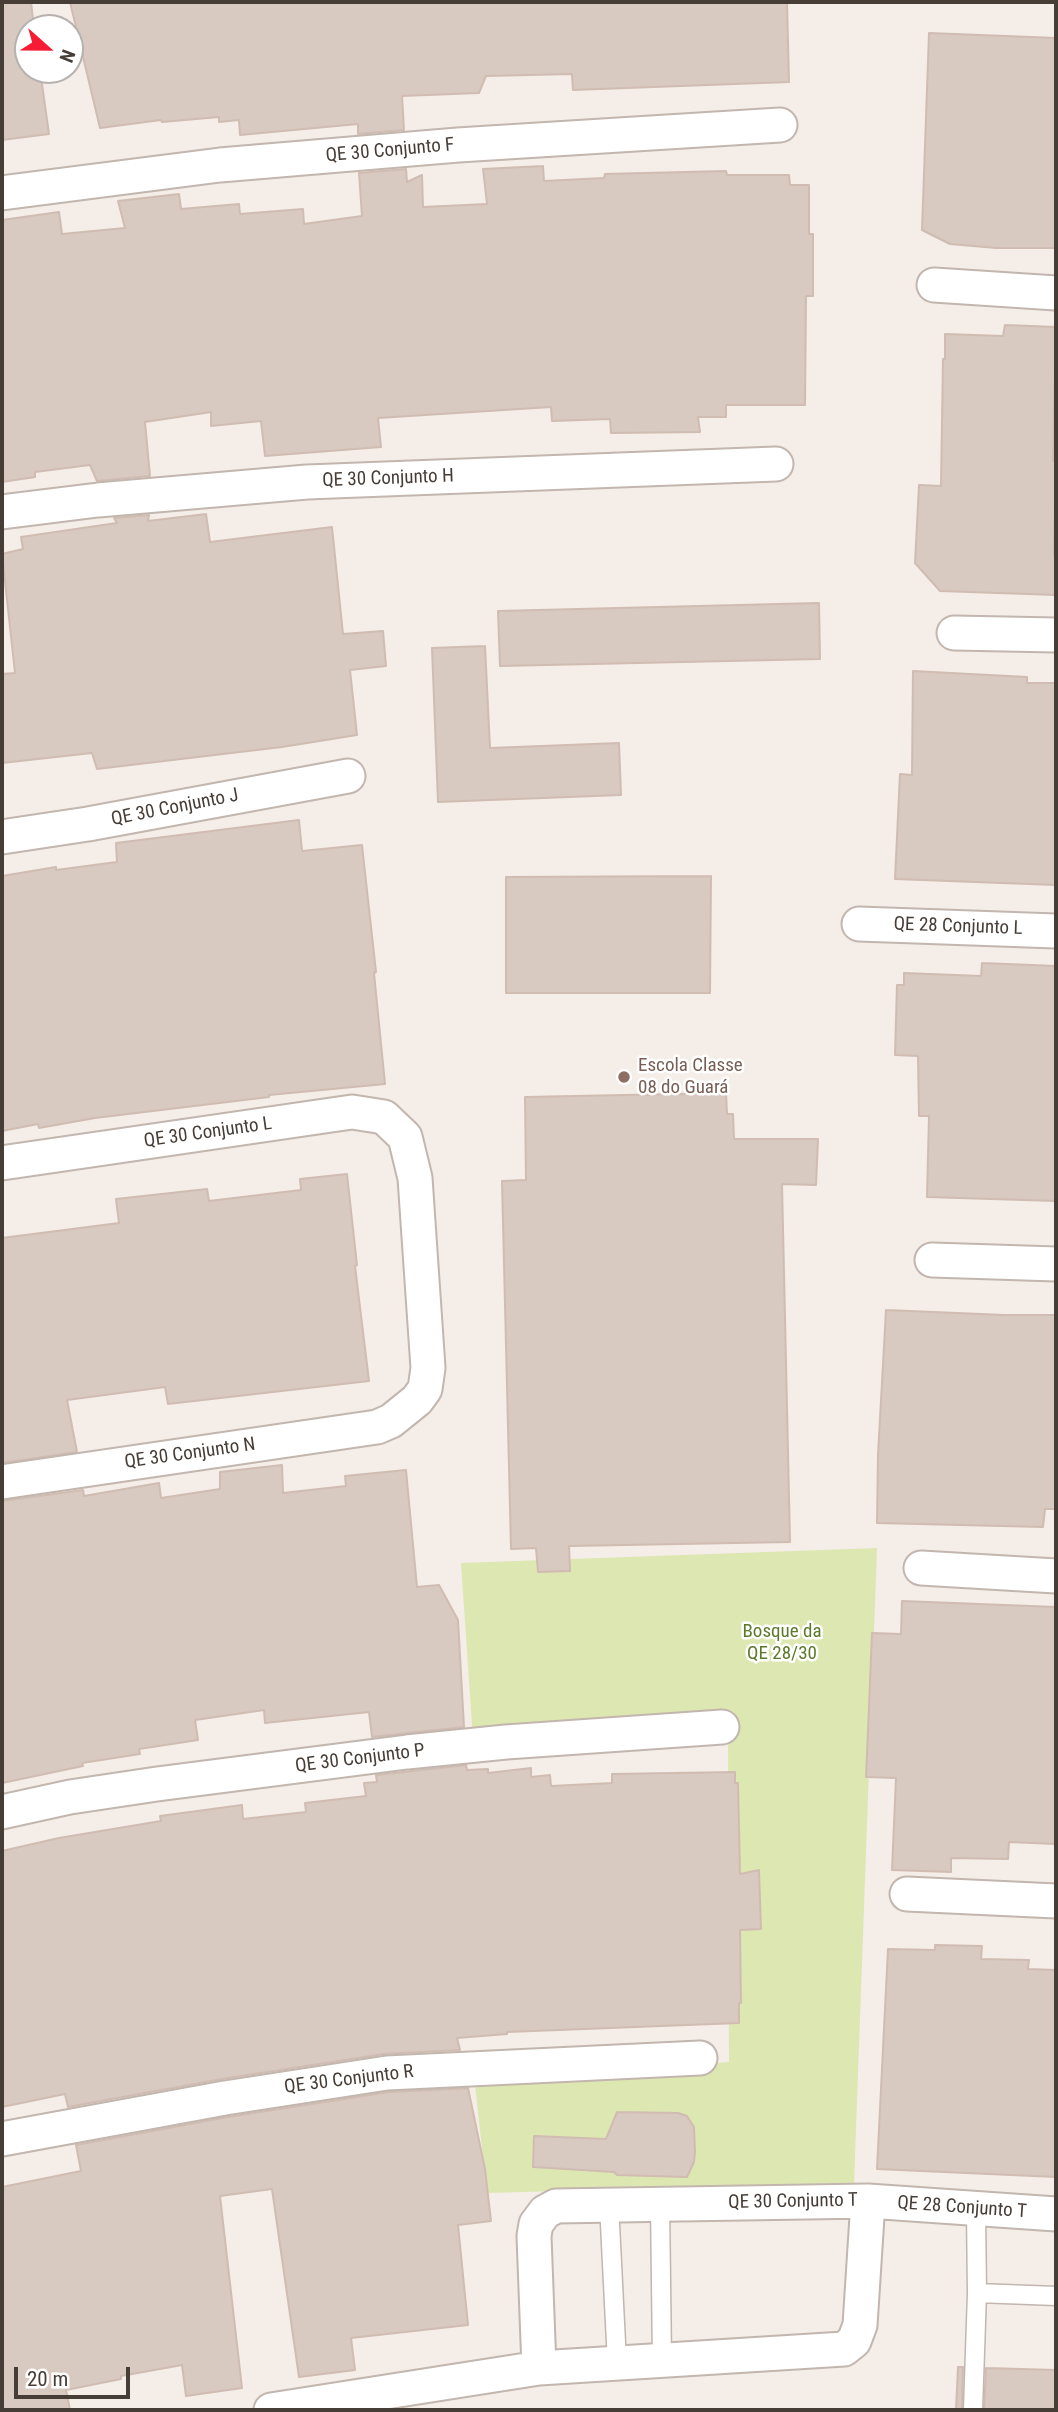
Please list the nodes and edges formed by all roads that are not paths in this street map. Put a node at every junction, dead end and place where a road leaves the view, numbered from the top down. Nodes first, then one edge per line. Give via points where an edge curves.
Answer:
1 (780, 124) dead end
2 (2, 193) edge
3 (934, 285) dead end
4 (1056, 293) edge
5 (776, 464) dead end
6 (2, 512) edge
7 (954, 633) dead end
8 (1056, 635) edge
9 (348, 776) dead end
10 (2, 836) edge
11 (859, 924) dead end
12 (1056, 931) edge
13 (2, 1163) edge
14 (932, 1260) dead end
15 (1056, 1264) edge
16 (377, 1427) joint
17 (2, 1482) edge
18 (921, 1568) dead end
19 (1056, 1576) edge
20 (722, 1727) dead end
21 (2, 1812) edge
22 (907, 1894) dead end
23 (1056, 1901) edge
24 (699, 2058) dead end
25 (2, 2139) edge
26 (868, 2201) junction
27 (660, 2203) junction
28 (609, 2204) junction
29 (976, 2210) junction
30 (1056, 2214) edge
31 (977, 2293) junction
32 (1056, 2296) edge
33 (662, 2361) junction
34 (617, 2363) junction
35 (539, 2368) junction
36 (271, 2410) edge
37 (974, 2410) edge

1 - 2 street, QE 30 Conjunto F via 234,164
3 - 4 street
5 - 6 street, QE 30 Conjunto H via 307,482
7 - 8 street
9 - 10 street, QE 30 Conjunto J
11 - 12 street, QE 28 Conjunto L
13 - 16 street, QE 30 Conjunto L via 352,1112 384,1117 405,1137 415,1178 428,1368 425,1389 417,1400
14 - 15 street
16 - 17 street, QE 30 Conjunto N
18 - 19 street
20 - 21 street, QE 30 Conjunto P via 407,1752 70,1797
22 - 23 street
24 - 25 street, QE 30 Conjunto R via 387,2073
26 - 27 street, QE 30 Conjunto T
26 - 29 street, QE 28 Conjunto T
26 - 33 street, QE 30 Conjunto T via 860,2325 854,2341 844,2349
27 - 28 street, QE 30 Conjunto T
27 - 33 lane
28 - 34 lane
28 - 35 street, QE 30 Conjunto T via 556,2206 536,2224
29 - 30 street, QE 28 Conjunto T
29 - 31 lane
31 - 32 lane
31 - 37 lane
33 - 34 street, QE 30 Conjunto T
34 - 35 street, QE 30 Conjunto T
35 - 36 street, QE 30 Conjunto T

